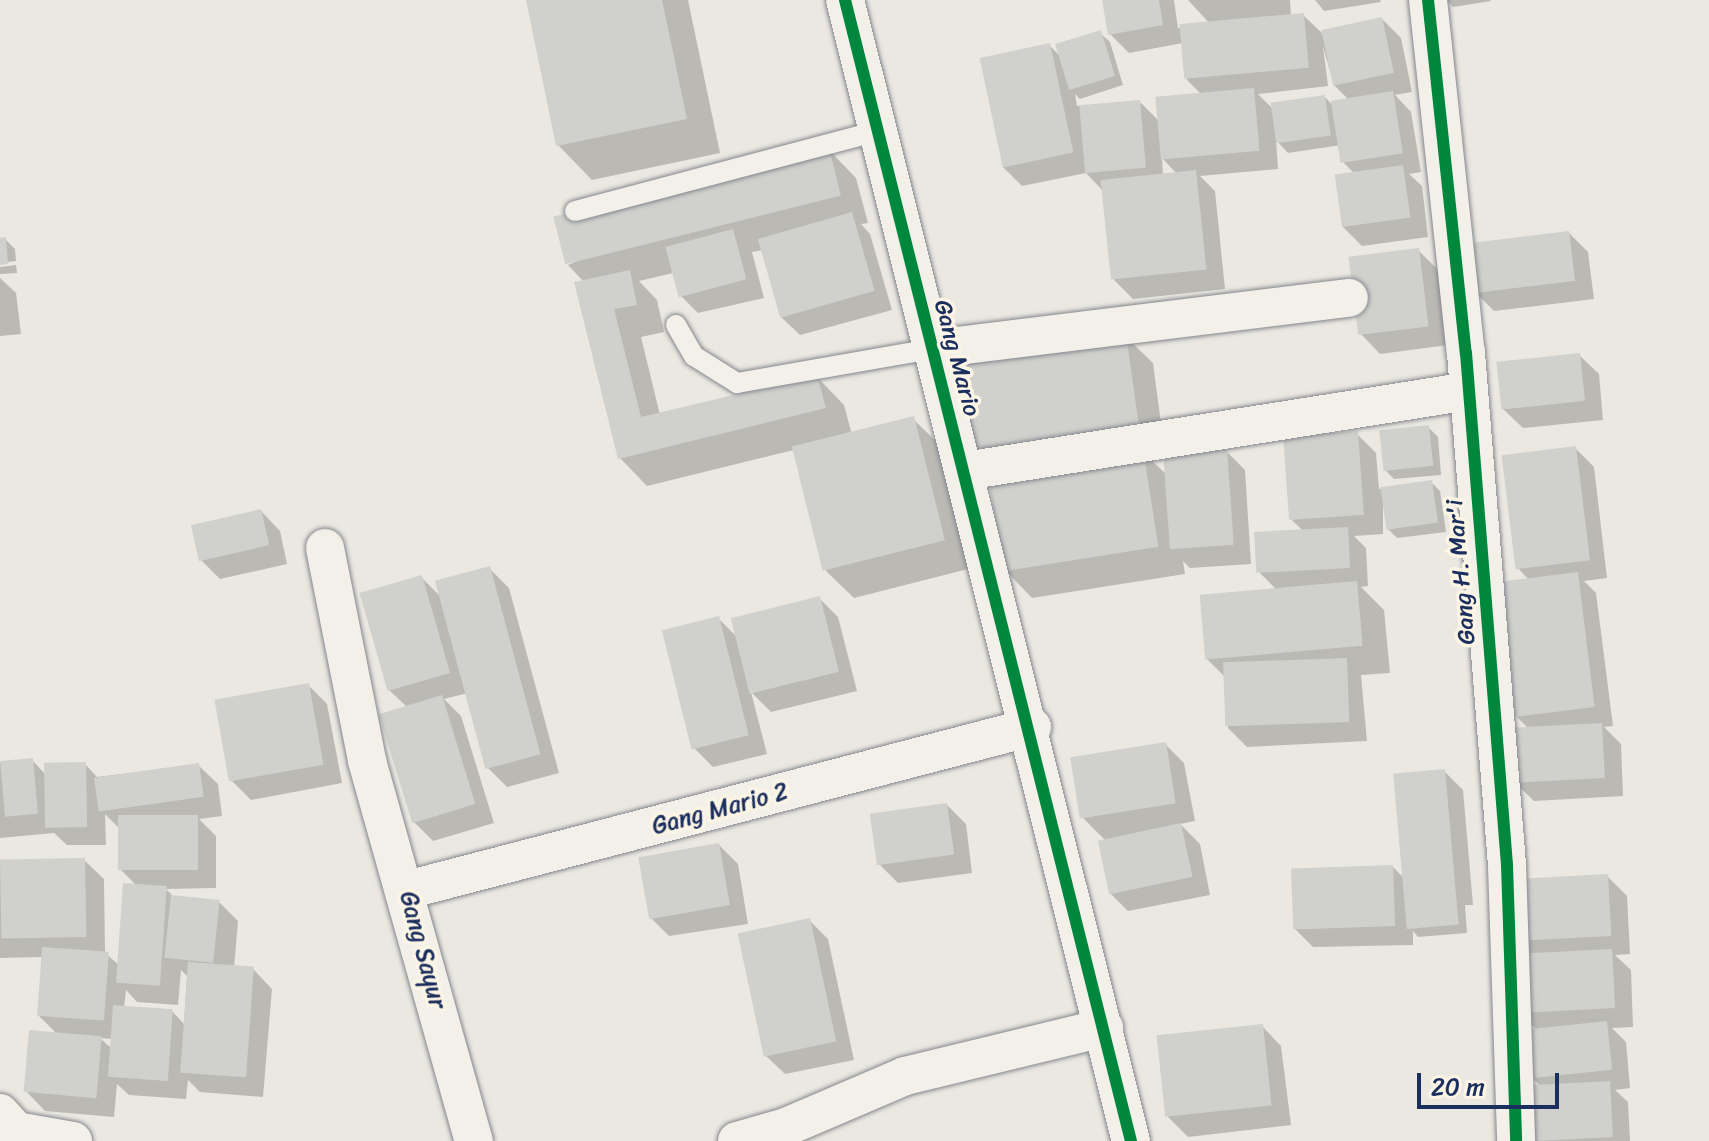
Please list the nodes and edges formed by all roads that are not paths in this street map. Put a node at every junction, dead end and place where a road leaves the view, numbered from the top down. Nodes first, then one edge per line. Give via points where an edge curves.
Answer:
1 (845, 0) edge
2 (1428, 0) edge
3 (875, 132) junction
4 (575, 211) dead end
5 (1349, 298) dead end
6 (676, 325) dead end
7 (932, 349) junction
8 (1469, 391) junction
9 (965, 471) junction
10 (325, 548) dead end
11 (1032, 727) junction
12 (407, 890) junction
13 (1104, 1028) junction
14 (0, 1113) edge
15 (73, 1141) edge
16 (474, 1141) edge
17 (737, 1141) edge
18 (1131, 1141) edge
19 (1516, 1141) edge

1 - 3 street, Gang Mario
2 - 8 street, Gang H. Mar'i
3 - 4 lane
3 - 7 street, Gang Mario
5 - 7 street
6 - 7 lane via 694,356 737,383
7 - 9 street, Gang Mario
8 - 9 street
8 - 19 street, Gang H. Mar'i via 1507,865
9 - 11 street, Gang Mario
10 - 12 street, Gang Sayur via 367,761
11 - 12 street, Gang Mario 2
11 - 13 street, Gang Mario
12 - 16 street, Gang Sayur
13 - 17 street via 905,1076 786,1127
13 - 18 street, Gang Mario
14 - 15 street via 16,1131

